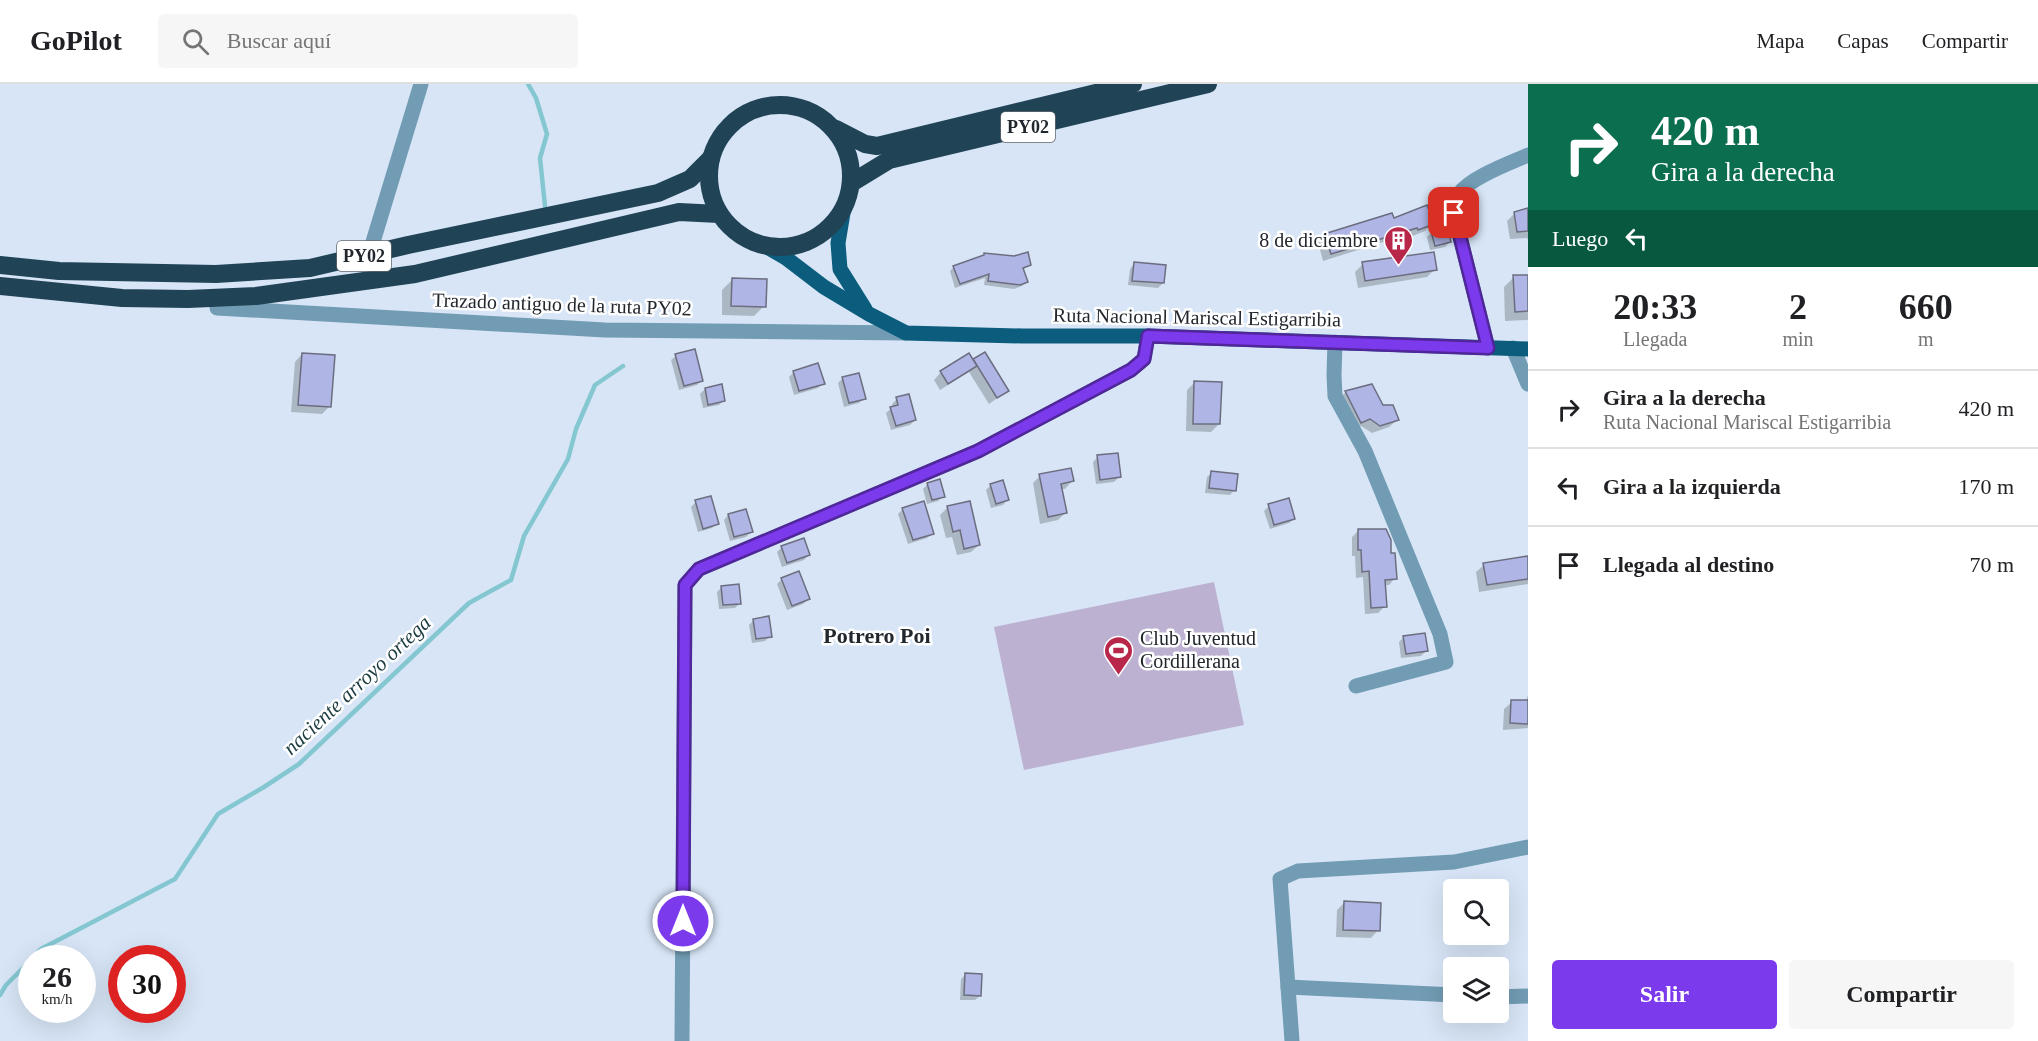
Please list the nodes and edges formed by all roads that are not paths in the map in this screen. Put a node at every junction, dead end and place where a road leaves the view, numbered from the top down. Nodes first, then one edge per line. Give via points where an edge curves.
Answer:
1 (422, 84) edge
2 (1133, 84) edge
3 (1208, 84) edge
4 (836, 129) junction
5 (1528, 155) edge
6 (711, 158) junction
7 (853, 182) junction
8 (843, 213) junction
9 (719, 214) junction
10 (767, 247) junction
11 (369, 255) junction
12 (0, 265) edge
13 (0, 286) edge
14 (217, 308) dead end
15 (868, 314) junction
16 (906, 333) junction
17 (1148, 336) junction
18 (1335, 342) junction
19 (1488, 348) junction
20 (1520, 349) edge
21 (1528, 384) edge
22 (1356, 686) dead end
23 (1528, 847) edge
24 (1288, 987) junction
25 (1443, 994) edge
26 (1528, 996) edge
27 (1509, 997) edge
28 (682, 1041) edge
29 (1292, 1041) edge

1 - 11 street
2 - 4 highway, PY02 via 877,146
3 - 7 highway, PY02 via 889,160
4 - 6 highway, PY02 via 806,109 782,105 758,108 737,119 721,136
4 - 7 highway, PY02 via 849,156
5 - 19 street via 1467,185 1458,195 1454,213
6 - 9 highway, PY02 via 708,177
6 - 11 highway, PY02 via 690,179 658,193
7 - 8 highway, PY02
8 - 10 highway, PY02 via 823,235 796,246
8 - 15 main road via 838,243 840,269
9 - 10 highway, PY02 via 748,241
9 - 13 highway, PY02 via 679,212 415,274 256,296 122,298
10 - 15 main road, Ruta Nacional Mariscal Estigarribia
11 - 12 highway, PY02 via 310,268 216,274 59,271
14 - 16 street, Trazado antiguo de la ruta PY02 via 605,330
15 - 16 main road, Ruta Nacional Mariscal Estigarribia
16 - 17 main road, Ruta Nacional Mariscal Estigarribia
17 - 18 main road, Ruta Nacional Mariscal Estigarribia
17 - 28 street via 1144,359 1131,370 978,451 699,569 685,585
18 - 19 main road, Ruta Nacional Mariscal Estigarribia
18 - 22 street via 1335,396 1365,451 1440,634 1446,662
19 - 20 main road, Ruta Nacional Mariscal Estigarribia
20 - 21 street
23 - 24 street via 1454,862 1298,871 1280,879
24 - 25 street
24 - 29 street
26 - 27 street

